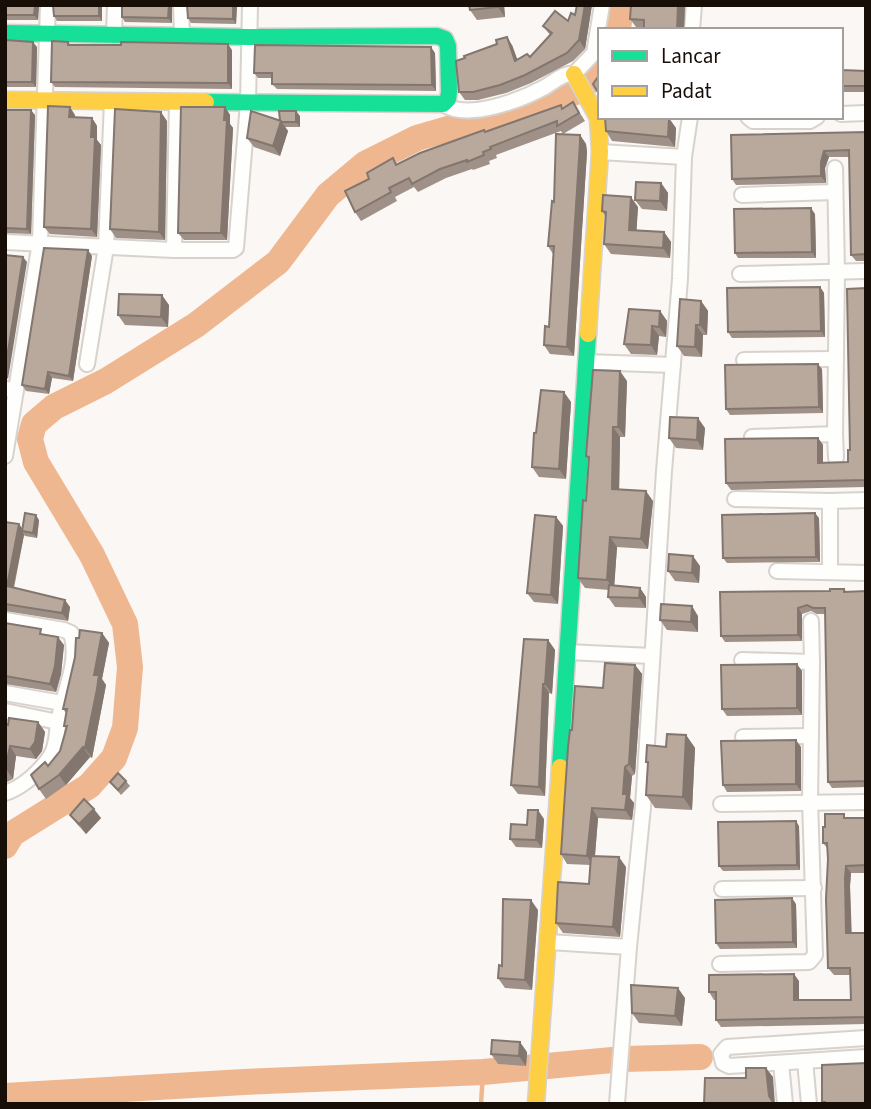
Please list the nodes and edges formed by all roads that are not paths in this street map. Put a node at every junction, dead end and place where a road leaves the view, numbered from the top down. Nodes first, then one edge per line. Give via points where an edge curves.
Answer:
1 (48, 5) edge
2 (115, 5) edge
3 (181, 5) edge
4 (250, 5) edge
5 (602, 5) edge
6 (694, 5) edge
7 (598, 28) edge
8 (692, 28) edge
9 (598, 29) edge
10 (5, 33) edge
11 (47, 34) junction
12 (114, 35) junction
13 (182, 36) junction
14 (249, 37) junction
15 (575, 75) junction
16 (5, 100) edge
17 (45, 100) junction
18 (112, 101) junction
19 (177, 102) junction
20 (248, 103) junction
21 (443, 104) junction
22 (866, 113) edge
23 (843, 114) edge
24 (690, 119) edge
25 (750, 119) edge
26 (814, 119) edge
27 (600, 152) junction
28 (684, 157) junction
29 (835, 168) dead end
30 (835, 191) junction
31 (742, 195) dead end
32 (5, 242) edge
33 (40, 242) junction
34 (106, 247) junction
35 (174, 250) junction
36 (866, 271) edge
37 (836, 273) junction
38 (740, 274) dead end
39 (835, 359) junction
40 (744, 360) dead end
41 (586, 362) junction
42 (87, 364) dead end
43 (673, 365) junction
44 (10, 389) edge
45 (835, 434) junction
46 (752, 436) edge
47 (5, 456) edge
48 (836, 458) dead end
49 (735, 499) dead end
50 (866, 500) edge
51 (830, 501) junction
52 (777, 571) dead end
53 (830, 572) junction
54 (866, 573) edge
55 (5, 620) edge
56 (811, 621) dead end
57 (567, 652) junction
58 (651, 656) junction
59 (742, 660) dead end
60 (813, 662) junction
61 (5, 693) edge
62 (62, 703) junction
63 (5, 711) edge
64 (58, 722) junction
65 (811, 736) junction
66 (743, 737) dead end
67 (5, 793) edge
68 (810, 801) junction
69 (866, 802) edge
70 (721, 804) dead end
71 (814, 888) junction
72 (722, 889) dead end
73 (549, 942) junction
74 (629, 947) junction
75 (720, 964) dead end
76 (866, 1038) edge
77 (866, 1057) edge
78 (805, 1061) junction
79 (781, 1063) junction
80 (536, 1104) edge
81 (617, 1104) edge
82 (785, 1104) edge
83 (809, 1104) edge

1 - 11 street
2 - 12 street
3 - 13 street
4 - 14 street
5 - 7 street
6 - 8 street
9 - 15 street via 594,53
10 - 11 street
11 - 12 street
11 - 17 street
12 - 13 street
13 - 14 street
14 - 20 street
14 - 21 street via 442,37 448,46 449,92
15 - 21 street via 568,73 498,106 457,110
15 - 27 street via 600,125
16 - 17 street
17 - 18 street
17 - 33 street
18 - 19 street
18 - 34 street
19 - 20 street
19 - 35 street
20 - 21 street
20 - 35 street via 236,248
22 - 23 street
24 - 28 street
25 - 26 street
27 - 28 street
27 - 41 street
28 - 43 street
29 - 30 street
30 - 31 street
30 - 37 street
32 - 33 street
33 - 34 street
33 - 44 street
34 - 35 street
34 - 42 street
36 - 37 street
37 - 38 street
37 - 39 street
39 - 40 street
39 - 45 street
41 - 43 street
41 - 57 street
43 - 58 street
44 - 47 street
45 - 46 street
45 - 48 street
49 - 51 street
50 - 51 street
51 - 53 street
52 - 53 street
53 - 54 street
55 - 62 street via 71,633 69,687
56 - 60 street
57 - 58 street
57 - 73 street
58 - 74 street
59 - 60 street
60 - 65 street
61 - 62 street
62 - 64 street
63 - 64 street
64 - 67 street via 54,750 43,766
65 - 66 street
65 - 68 street
68 - 69 street
68 - 70 street
68 - 71 street
71 - 72 street
71 - 75 street via 813,960
73 - 74 street
73 - 80 street
74 - 81 street
76 - 79 street via 727,1048 721,1055 729,1066
77 - 78 street
78 - 79 street
78 - 83 street
79 - 82 street

